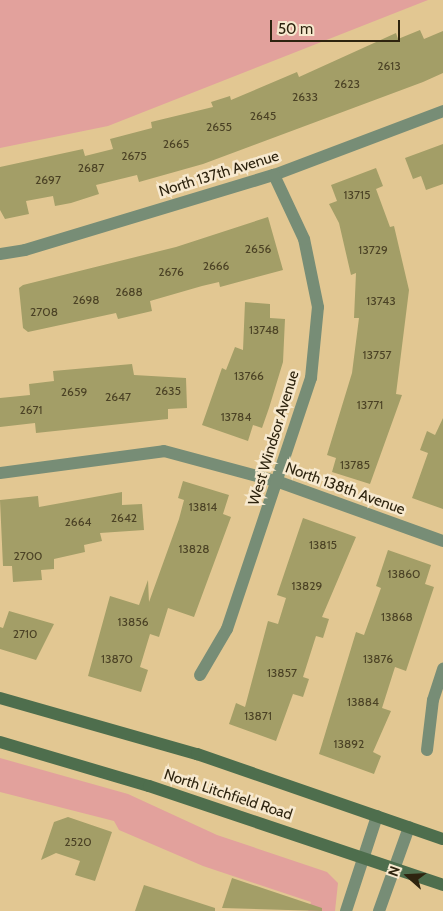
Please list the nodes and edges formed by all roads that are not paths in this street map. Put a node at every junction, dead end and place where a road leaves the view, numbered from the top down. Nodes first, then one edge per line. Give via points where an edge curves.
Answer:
1 (443, 111) edge
2 (274, 175) junction
3 (0, 254) edge
4 (0, 473) edge
5 (280, 482) junction
6 (443, 541) edge
7 (443, 669) edge
8 (200, 675) dead end
9 (0, 698) edge
10 (0, 742) edge
11 (427, 750) dead end
12 (377, 816) junction
13 (409, 827) junction
14 (443, 839) edge
15 (363, 857) junction
16 (394, 868) junction
17 (443, 885) edge
18 (346, 911) edge
19 (379, 911) edge

1 - 2 street, North 137th Avenue
2 - 3 street, North 137th Avenue via 25,250
2 - 5 street, West Windsor Avenue via 304,239 318,307 311,378
4 - 5 street, North 138th Avenue via 164,451
5 - 6 street, North 138th Avenue
5 - 8 street, West Windsor Avenue via 227,630
7 - 11 street via 432,700
9 - 12 main road, North Litchfield Road via 164,744
10 - 15 main road, North Litchfield Road
12 - 13 main road, North Litchfield Road
12 - 15 street
13 - 14 main road, North Litchfield Road
13 - 16 street
15 - 16 main road, North Litchfield Road
15 - 18 street
16 - 17 main road, North Litchfield Road
16 - 19 street

